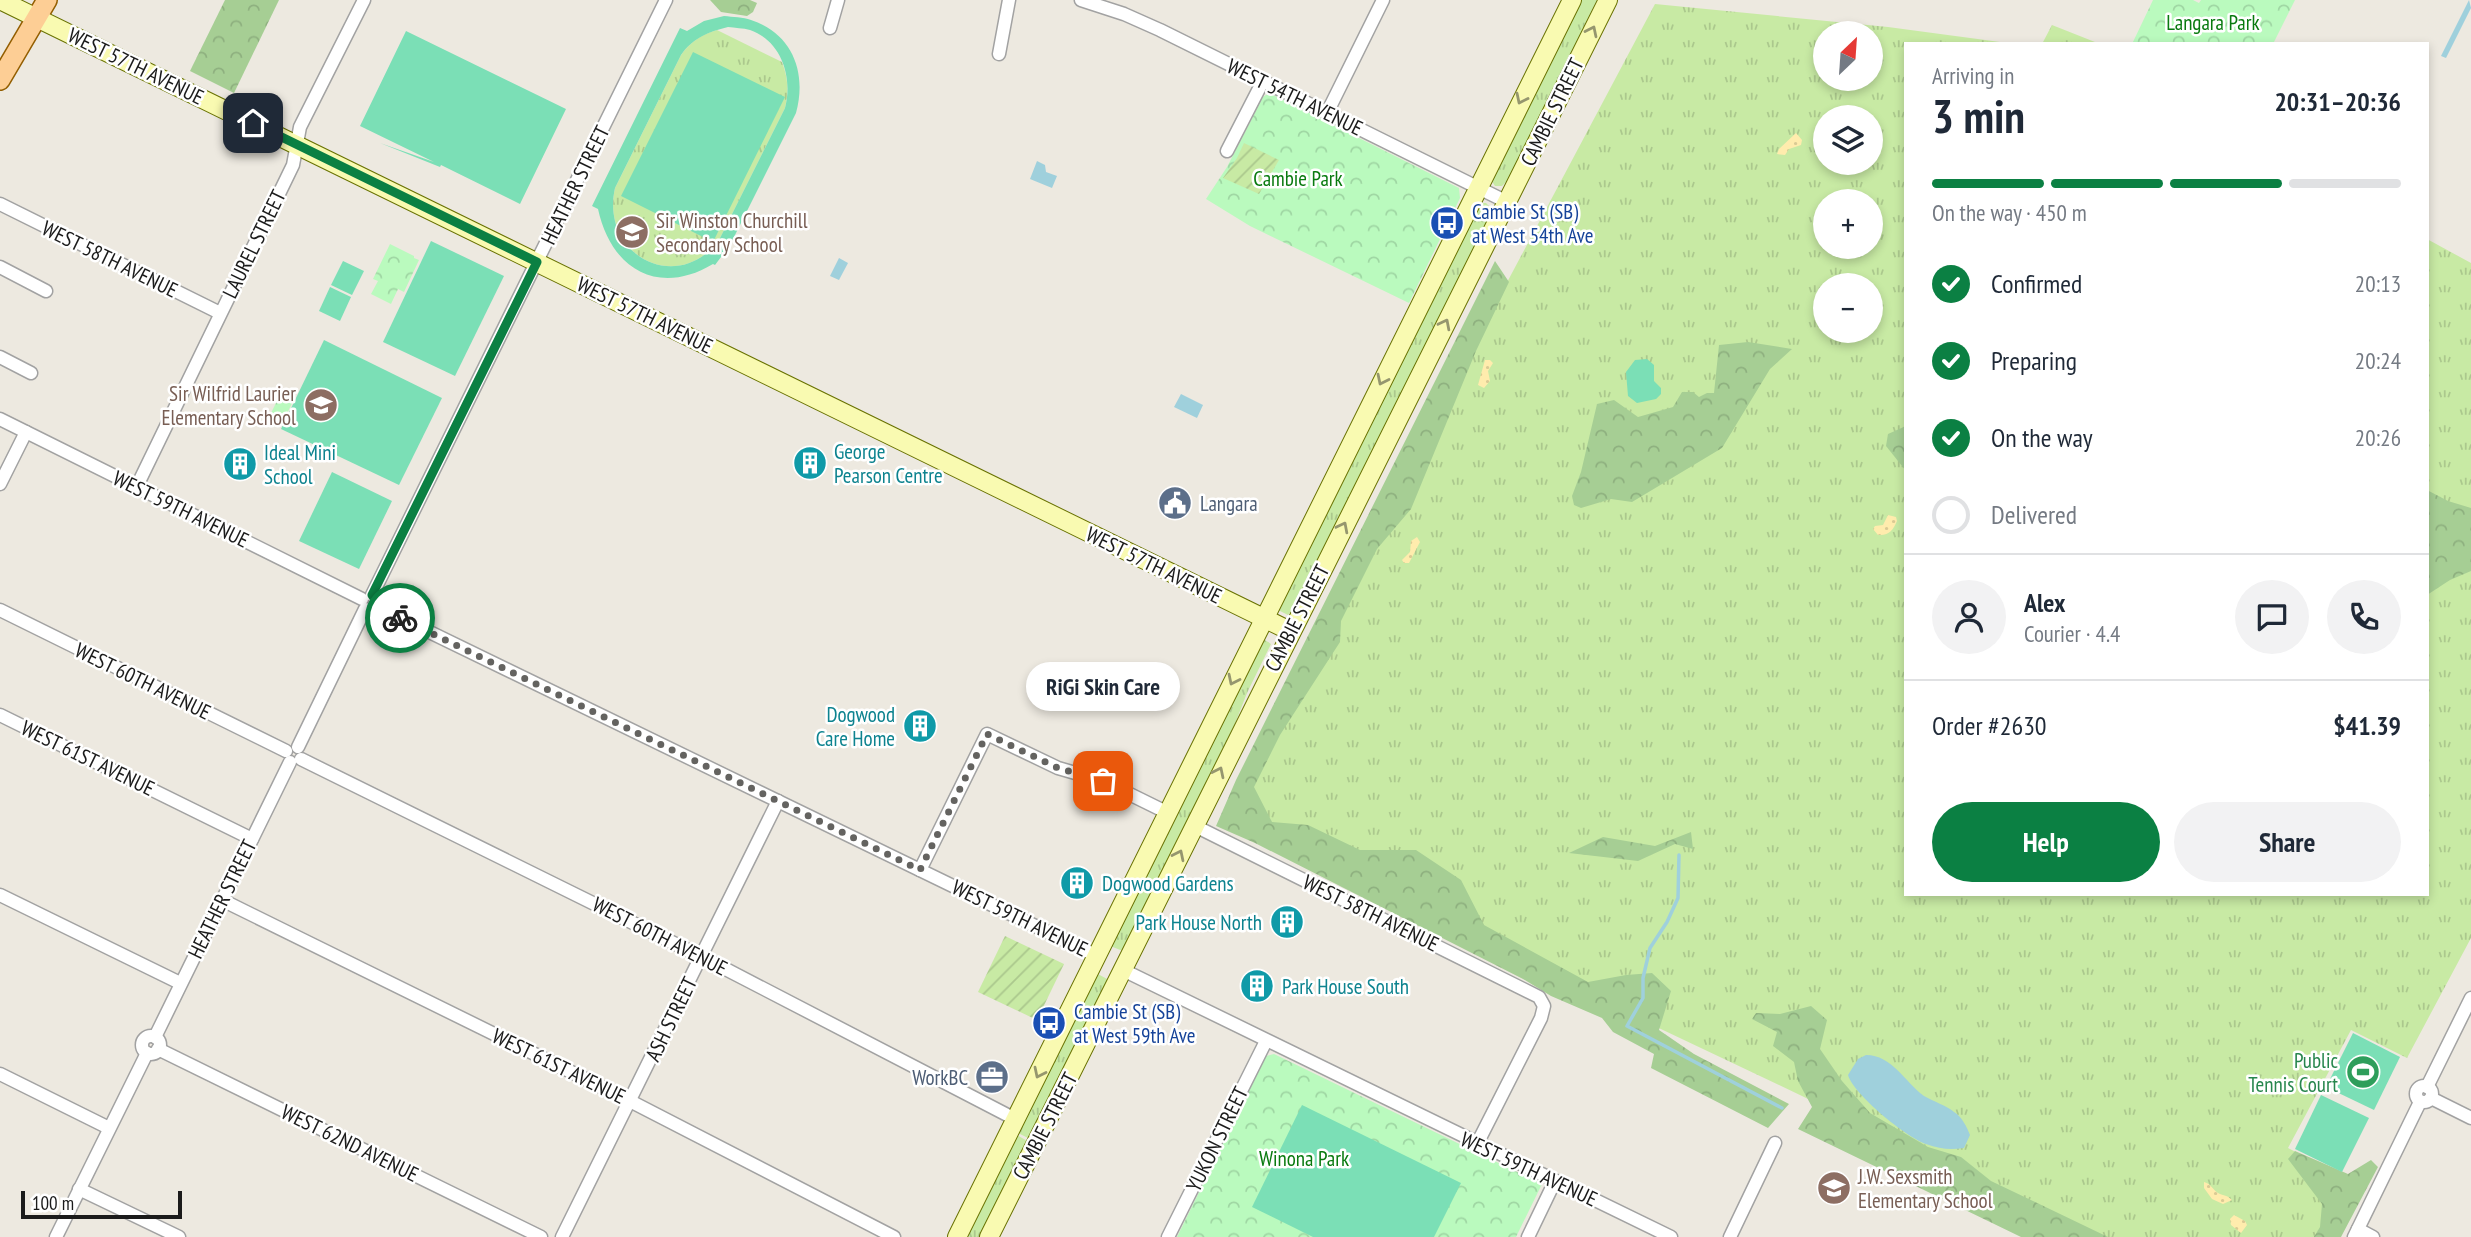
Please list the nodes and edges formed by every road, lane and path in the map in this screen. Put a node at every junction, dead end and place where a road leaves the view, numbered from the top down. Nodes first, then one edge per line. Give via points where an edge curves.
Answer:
1 (1, 0) edge
2 (47, 0) edge
3 (364, 0) edge
4 (666, 0) edge
5 (838, 0) edge
6 (1009, 0) edge
7 (1081, 0) edge
8 (1383, 0) edge
9 (1572, 0) edge
10 (1608, 0) edge
11 (37, 18) junction
12 (830, 28) dead end
13 (999, 54) dead end
14 (0, 80) edge
15 (1263, 81) junction
16 (1327, 113) junction
17 (297, 145) junction
18 (1227, 151) dead end
19 (1477, 187) junction
20 (1507, 202) junction
21 (0, 204) edge
22 (537, 262) junction
23 (0, 267) edge
24 (46, 290) dead end
25 (220, 313) junction
26 (0, 357) edge
27 (32, 373) dead end
28 (0, 419) edge
29 (26, 432) junction
30 (0, 484) edge
31 (137, 486) junction
32 (369, 602) junction
33 (0, 610) edge
34 (1264, 618) junction
35 (1290, 631) junction
36 (0, 715) edge
37 (294, 755) junction
38 (778, 801) junction
39 (1168, 813) junction
40 (1193, 825) junction
41 (252, 839) junction
42 (920, 870) junction
43 (0, 895) edge
44 (222, 900) junction
45 (702, 957) junction
46 (1105, 961) junction
47 (180, 983) junction
48 (2471, 998) edge
49 (1266, 1041) junction
50 (153, 1046) junction
51 (0, 1074) edge
52 (2426, 1096) junction
53 (630, 1101) junction
54 (2471, 1118) edge
55 (1015, 1119) junction
56 (109, 1128) junction
57 (1775, 1143) dead end
58 (1477, 1144) junction
59 (1555, 1181) junction
60 (79, 1189) junction
61 (2356, 1233) edge
62 (56, 1237) edge
63 (179, 1237) edge
64 (541, 1237) edge
65 (562, 1237) edge
66 (894, 1237) edge
67 (957, 1237) edge
68 (989, 1237) edge
69 (1168, 1237) edge
70 (1528, 1237) edge
71 (1671, 1237) edge
72 (1730, 1237) edge
73 (2373, 1237) edge

1 - 11 main road, WEST 57TH AVENUE
2 - 11 main road
3 - 17 street, LAUREL STREET via 300,127
4 - 22 street, HEATHER STREET
5 - 12 street
6 - 13 street
7 - 15 street, WEST 54TH AVENUE via 1160,30
8 - 16 street
9 -> 19 main road, CAMBIE STREET
20 -> 10 main road, CAMBIE STREET
11 - 14 main road
11 - 17 main road, WEST 57TH AVENUE
15 - 16 street, WEST 54TH AVENUE
15 - 18 street
16 - 19 street, WEST 54TH AVENUE
17 - 22 main road, WEST 57TH AVENUE
17 - 25 street, LAUREL STREET via 293,165
19 - 20 street, WEST 54TH AVENUE
19 -> 34 main road, CAMBIE STREET
35 -> 20 main road, CAMBIE STREET
21 - 25 street, WEST 58TH AVENUE
22 - 32 street, HEATHER STREET
22 - 34 main road, WEST 57TH AVENUE
23 - 24 street
25 - 31 street, LAUREL STREET
26 - 27 street
28 - 29 street, WEST 59TH AVENUE
29 - 30 street
29 - 31 street, WEST 59TH AVENUE
31 - 32 street, WEST 59TH AVENUE
32 - 37 street, HEATHER STREET
32 - 38 street, WEST 59TH AVENUE
33 - 37 street, WEST 60TH AVENUE
34 - 35 main road, WEST 57TH AVENUE
34 -> 39 main road, CAMBIE STREET
40 -> 35 main road, CAMBIE STREET
36 - 41 street, WEST 61ST AVENUE
37 - 41 street, HEATHER STREET
37 - 45 street, WEST 60TH AVENUE
38 - 42 street, WEST 59TH AVENUE
38 - 45 street, ASH STREET
39 - 42 street via 987,734
39 - 46 main road, CAMBIE STREET
46 -> 40 main road, CAMBIE STREET
40 - 58 street, WEST 58TH AVENUE via 1534,993 1544,1006 1541,1018
41 - 44 street, HEATHER STREET
42 - 46 street, WEST 59TH AVENUE
43 - 47 street
44 - 47 street, HEATHER STREET
44 - 53 street, WEST 61ST AVENUE
45 - 53 street, ASH STREET
45 - 55 street, WEST 60TH AVENUE
46 - 49 street, WEST 59TH AVENUE
46 -> 55 main road, CAMBIE STREET
46 - 68 main road, CAMBIE STREET
47 - 50 street, HEATHER STREET
48 - 52 street
49 - 58 street, WEST 59TH AVENUE
49 - 69 street, YUKON STREET
50 - 56 street, HEATHER STREET
50 - 64 street, WEST 62ND AVENUE
51 - 56 street
52 - 54 street
52 - 61 street
53 - 65 street, ASH STREET
53 - 66 street, WEST 61ST AVENUE
55 - 67 main road, CAMBIE STREET
56 - 60 street, HEATHER STREET
57 - 72 street
58 - 59 street, WEST 59TH AVENUE
59 - 70 street
59 - 71 street, WEST 59TH AVENUE
60 - 62 street, HEATHER STREET
60 - 63 street
61 - 73 street

